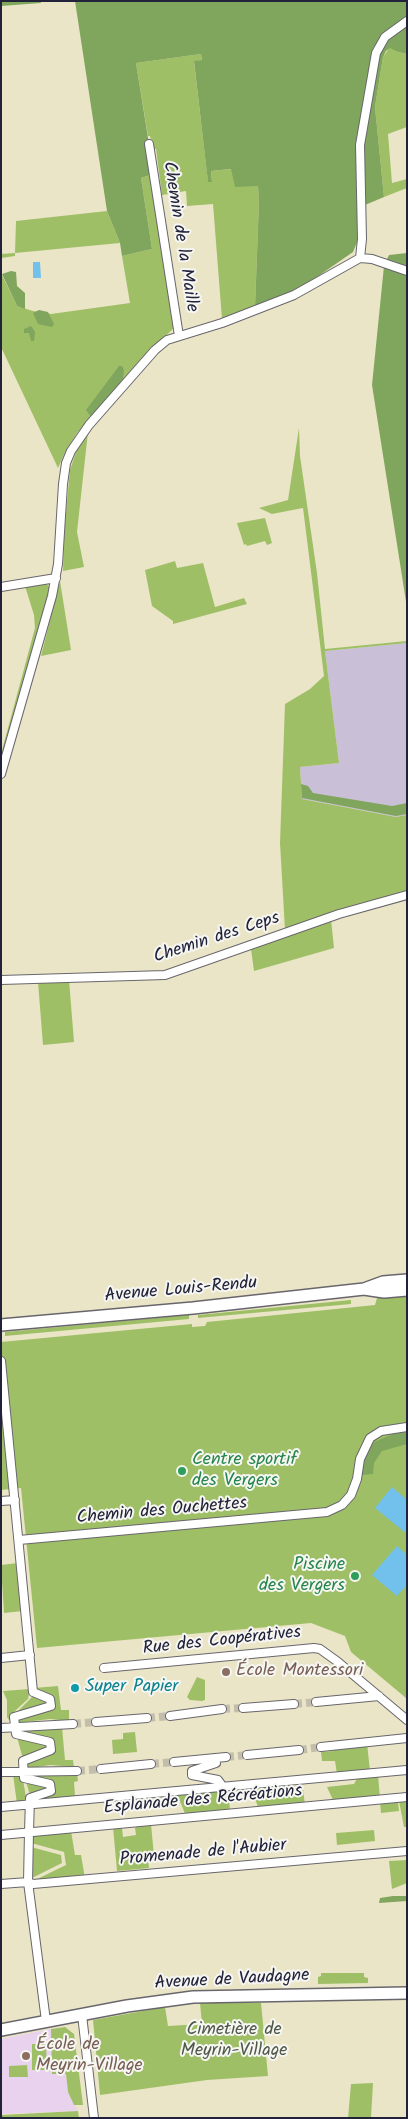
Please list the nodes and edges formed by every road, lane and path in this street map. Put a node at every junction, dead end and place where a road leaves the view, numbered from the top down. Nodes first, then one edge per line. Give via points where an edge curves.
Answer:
1 (407, 21) edge
2 (149, 144) dead end
3 (360, 258) junction
4 (407, 271) edge
5 (179, 336) junction
6 (56, 578) junction
7 (1, 588) edge
8 (1, 774) edge
9 (407, 895) edge
10 (1, 980) edge
11 (407, 1280) edge
12 (364, 1289) junction
13 (407, 1290) edge
14 (1, 1325) edge
15 (1, 1362) edge
16 (407, 1427) edge
17 (15, 1500) junction
18 (1, 1502) edge
19 (19, 1540) junction
20 (30, 1655) junction
21 (1, 1658) edge
22 (104, 1668) dead end
23 (379, 1696) junction
24 (316, 1702) tunnel mouth
25 (294, 1704) tunnel mouth
26 (243, 1708) tunnel mouth
27 (222, 1710) tunnel mouth
28 (170, 1716) tunnel mouth
29 (147, 1718) tunnel mouth
30 (407, 1720) edge
31 (96, 1722) tunnel mouth
32 (73, 1724) tunnel mouth
33 (1, 1728) edge
34 (15, 1728) junction
35 (407, 1738) edge
36 (321, 1748) tunnel mouth
37 (299, 1750) tunnel mouth
38 (247, 1755) tunnel mouth
39 (226, 1756) tunnel mouth
40 (215, 1758) junction
41 (174, 1762) tunnel mouth
42 (151, 1764) tunnel mouth
43 (101, 1769) tunnel mouth
44 (407, 1770) edge
45 (77, 1771) tunnel mouth
46 (1, 1772) edge
47 (23, 1772) junction
48 (223, 1787) junction
49 (406, 1798) edge
50 (30, 1804) junction
51 (1, 1807) edge
52 (29, 1832) junction
53 (1, 1835) edge
54 (407, 1851) edge
55 (28, 1882) junction
56 (1, 1884) edge
57 (407, 1992) edge
58 (82, 2015) junction
59 (46, 2021) junction
60 (1, 2030) edge
61 (94, 2118) edge

1 - 3 street via 384,37 376,53 360,145
2 - 5 street, Chemin de la Maille
3 - 4 street
3 - 5 street, Chemin de la Maille via 294,296 222,324
5 - 6 street, Chemin de la Maille via 167,340 155,350 89,424 71,451 63,484
6 - 7 street
6 - 8 street, Chemin de la Maille
9 - 10 street, Chemin des Ceps via 339,914 165,975
11 - 12 main road, Avenue Louis-Rendu via 383,1282
12 - 13 main road, Avenue Louis-Rendu via 384,1292
12 - 14 main road, Avenue Louis-Rendu
15 - 17 street
16 - 19 street, Chemin des Ouchettes via 381,1431 370,1438 360,1460 356,1486 351,1495 342,1506 327,1512
17 - 18 street
17 - 19 street
19 - 20 street
20 - 21 street
20 - 34 street via 33,1692 50,1700 51,1706 14,1717
22 - 23 street, Rue des Coopératives via 314,1648 338,1662
23 - 24 street
23 - 30 street, Rue des Coopératives
25 - 26 street
27 - 28 street
29 - 31 street
32 - 34 street
33 - 34 street
34 - 47 street via 16,1734 50,1742 51,1750 23,1761
35 - 36 street
37 - 38 street
39 - 40 street
40 - 41 street
40 - 48 street via 216,1763 192,1771 192,1775 218,1780
42 - 43 street
44 - 48 street, Esplanade des Récréations
45 - 47 street
46 - 47 street
47 - 50 street via 24,1778 50,1784 51,1791 30,1798
48 - 50 street, Esplanade des Récréations
49 - 52 street, Esplanade des Récréations
50 - 51 street, Esplanade des Récréations
50 - 52 street
52 - 53 street, Esplanade des Récréations
52 - 55 street
54 - 55 street, Promenade de l'Aubier
55 - 56 street, Promenade de l'Aubier
55 - 59 street
57 - 58 main road, Avenue de Vaudagne via 201,1996
58 - 59 main road, Avenue de Vaudagne
58 - 61 street
59 - 60 main road, Avenue de Vaudagne

